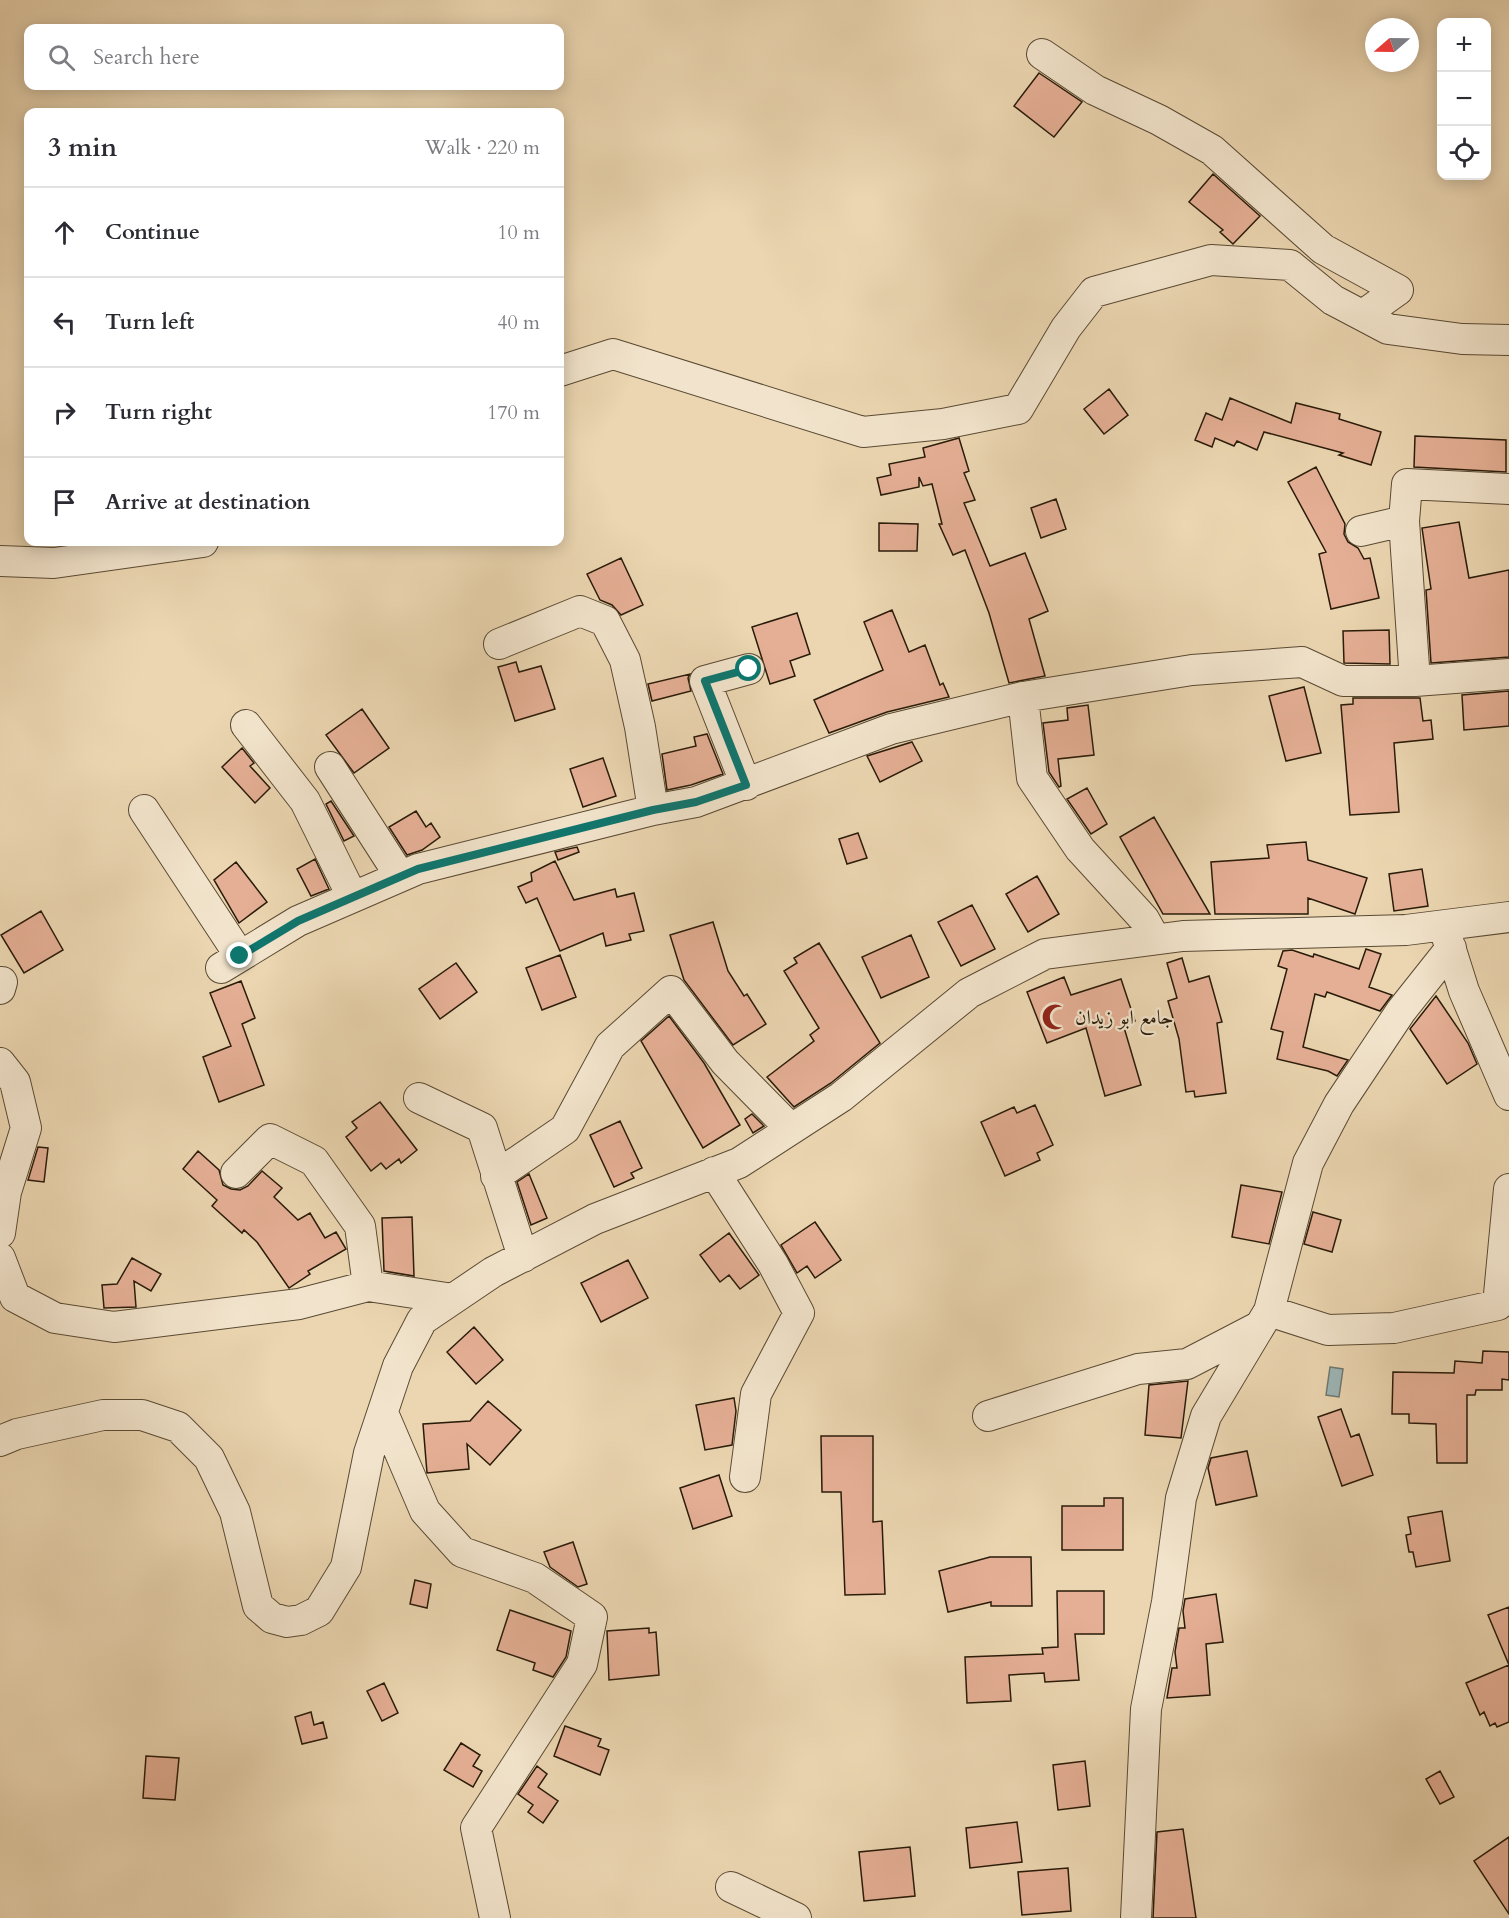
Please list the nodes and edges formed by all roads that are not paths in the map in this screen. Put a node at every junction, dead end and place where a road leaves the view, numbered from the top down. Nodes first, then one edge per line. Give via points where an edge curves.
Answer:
1 (1042, 54) dead end
2 (1363, 315) junction
3 (1509, 340) edge
4 (564, 370) edge
5 (1509, 489) edge
6 (1404, 522) junction
7 (1361, 531) dead end
8 (175, 546) edge
9 (0, 561) edge
10 (499, 644) dead end
11 (749, 669) dead end
12 (1509, 674) edge
13 (1415, 681) junction
14 (1023, 697) junction
15 (246, 725) dead end
16 (330, 767) dead end
17 (746, 785) junction
18 (144, 810) dead end
19 (653, 810) junction
20 (400, 876) junction
21 (352, 896) junction
22 (1509, 916) edge
23 (1447, 937) junction
24 (1155, 939) junction
25 (1496, 1034) edge
26 (0, 1063) edge
27 (1509, 1095) edge
28 (419, 1098) dead end
29 (791, 1129) junction
30 (714, 1172) junction
31 (236, 1173) dead end
32 (496, 1176) junction
33 (1509, 1189) edge
34 (0, 1233) edge
35 (522, 1257) junction
36 (0, 1258) edge
37 (368, 1286) junction
38 (453, 1299) junction
39 (1504, 1308) edge
40 (1265, 1319) junction
41 (382, 1413) junction
42 (988, 1416) dead end
43 (0, 1441) edge
44 (745, 1477) dead end
45 (731, 1887) dead end
46 (495, 1918) edge
47 (796, 1918) edge
48 (1136, 1918) edge

1 - 2 street via 1095,90 1212,150 1323,249 1398,290
2 - 3 street via 1388,329 1462,339
2 - 4 street via 1334,300 1290,265 1211,260 1094,292 1066,328 1017,409 943,424 863,432 613,354
5 - 6 street via 1407,484
6 - 7 street
6 - 13 street
8 - 9 street via 54,563
10 - 19 street via 580,611 605,621 625,660
11 - 17 street via 705,681
12 - 13 street
13 - 14 street via 1343,681 1302,662 1192,670
14 - 17 street via 891,729
14 - 24 street via 1032,778 1080,849 1144,918
15 - 21 street via 305,801
16 - 20 street
17 - 19 street via 696,802
18 - 21 street via 231,962 298,921
19 - 20 street
20 - 21 street
22 - 23 street
23 - 24 street via 1406,930
23 - 25 street via 1464,990
23 - 40 street via 1339,1104 1308,1163
24 - 29 street via 1045,954 969,993 841,1097
25 - 27 street
26 - 34 street via 15,1082 26,1128 6,1192
28 - 32 street via 482,1128
29 - 30 street via 739,1163
29 - 32 street via 724,1062 671,991 610,1046 565,1129
30 - 35 street via 595,1220
30 - 44 street via 773,1264 799,1313 756,1394
31 - 37 street via 270,1139 314,1161 360,1226
32 - 35 street
33 - 39 street
35 - 38 street
36 - 37 street via 15,1297 55,1318 114,1327 299,1304
37 - 38 street
38 - 41 street via 422,1320 398,1366
39 - 40 street via 1394,1328 1328,1330
40 - 42 street via 1187,1364 1138,1369
40 - 48 street via 1206,1416 1181,1498 1167,1602 1146,1709
41 - 43 street via 369,1453 346,1567 319,1611 287,1622 272,1618 258,1606 235,1512 209,1458 178,1427 142,1415 103,1415
41 - 46 street via 425,1512 462,1552 535,1578 592,1617 582,1664 476,1828
45 - 47 street

